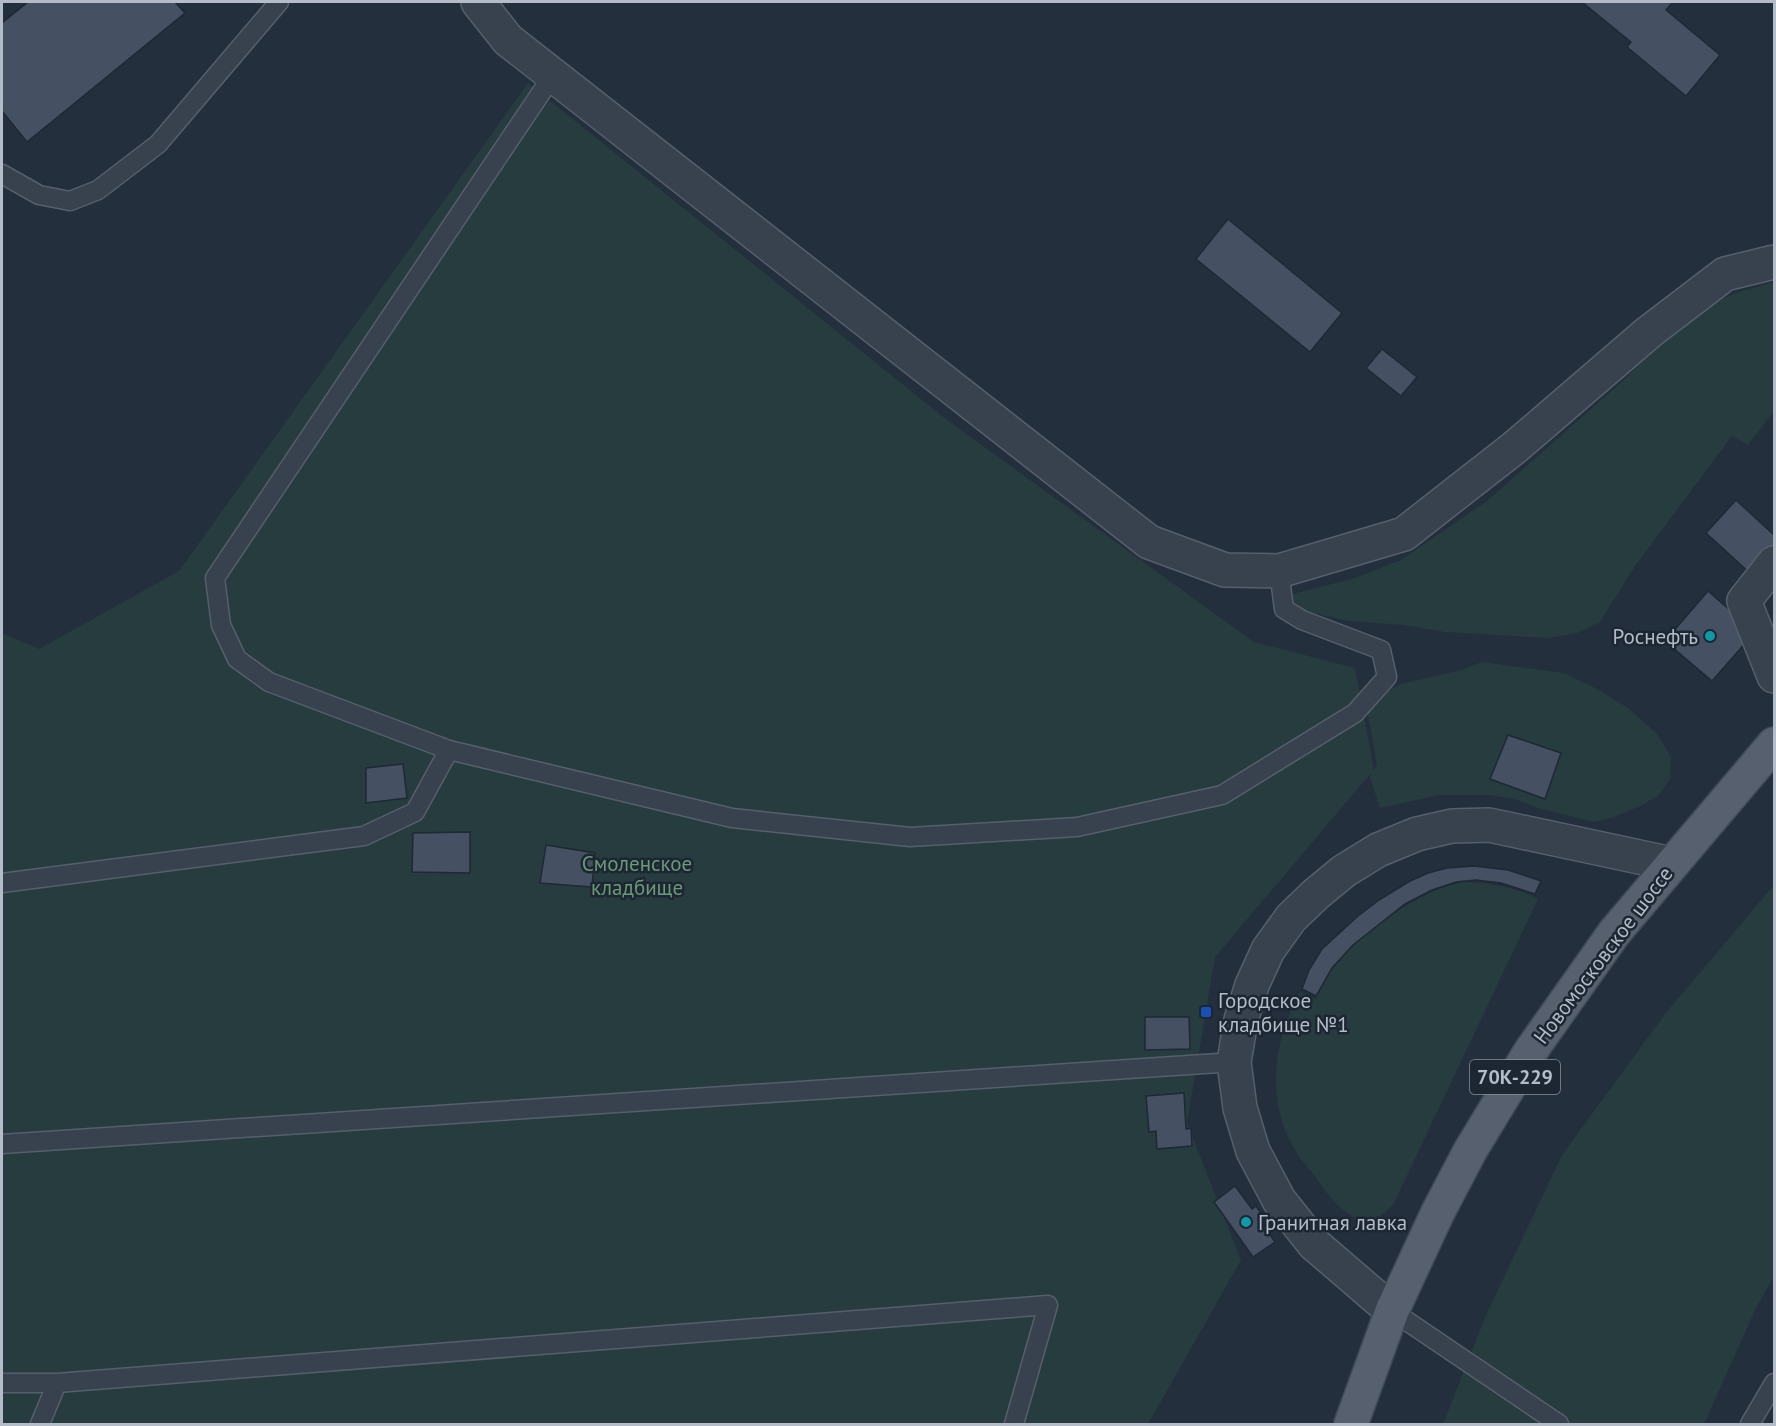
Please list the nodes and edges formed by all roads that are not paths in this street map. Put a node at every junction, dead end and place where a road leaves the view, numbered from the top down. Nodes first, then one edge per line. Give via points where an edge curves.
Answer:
1 (279, 2) edge
2 (478, 2) edge
3 (553, 75) junction
4 (2, 174) edge
5 (1774, 262) edge
6 (1774, 563) edge
7 (1280, 571) junction
8 (1774, 675) edge
9 (1774, 744) edge
10 (449, 750) junction
11 (1672, 864) junction
12 (2, 883) edge
13 (1234, 1062) junction
14 (2, 1144) edge
15 (1392, 1311) junction
16 (2, 1383) edge
17 (57, 1383) junction
18 (1774, 1383) edge
19 (40, 1425) edge
20 (1014, 1425) edge
21 (1351, 1425) edge
22 (1559, 1425) edge
23 (1750, 1425) edge

1 - 4 lane via 158,144 98,190 70,201 39,195
2 - 3 street via 508,40
3 - 7 street via 1149,542 1225,570
3 - 10 lane via 215,578 221,625 237,659 269,682
5 - 7 street via 1725,274 1404,534
6 - 8 street via 1744,600
7 - 10 lane via 1284,609 1302,620 1381,650 1386,677 1355,713 1222,795 1077,827 910,837 732,818
9 - 11 main road, Новомосковское шоссе / 70К-229
10 - 12 lane via 415,813 364,836
11 - 13 street via 1489,825 1452,826 1417,834 1378,850 1316,894 1291,918 1268,950 1241,1020
11 - 15 main road, Новомосковское шоссе / 70К-229 via 1614,933 1530,1052 1470,1151
13 - 14 lane
13 - 15 street via 1240,1107 1253,1151 1279,1200 1314,1244
15 - 21 main road, 70К-229
15 - 22 lane
16 - 17 lane
17 - 19 lane
17 - 20 lane via 1048,1305
18 - 23 lane

